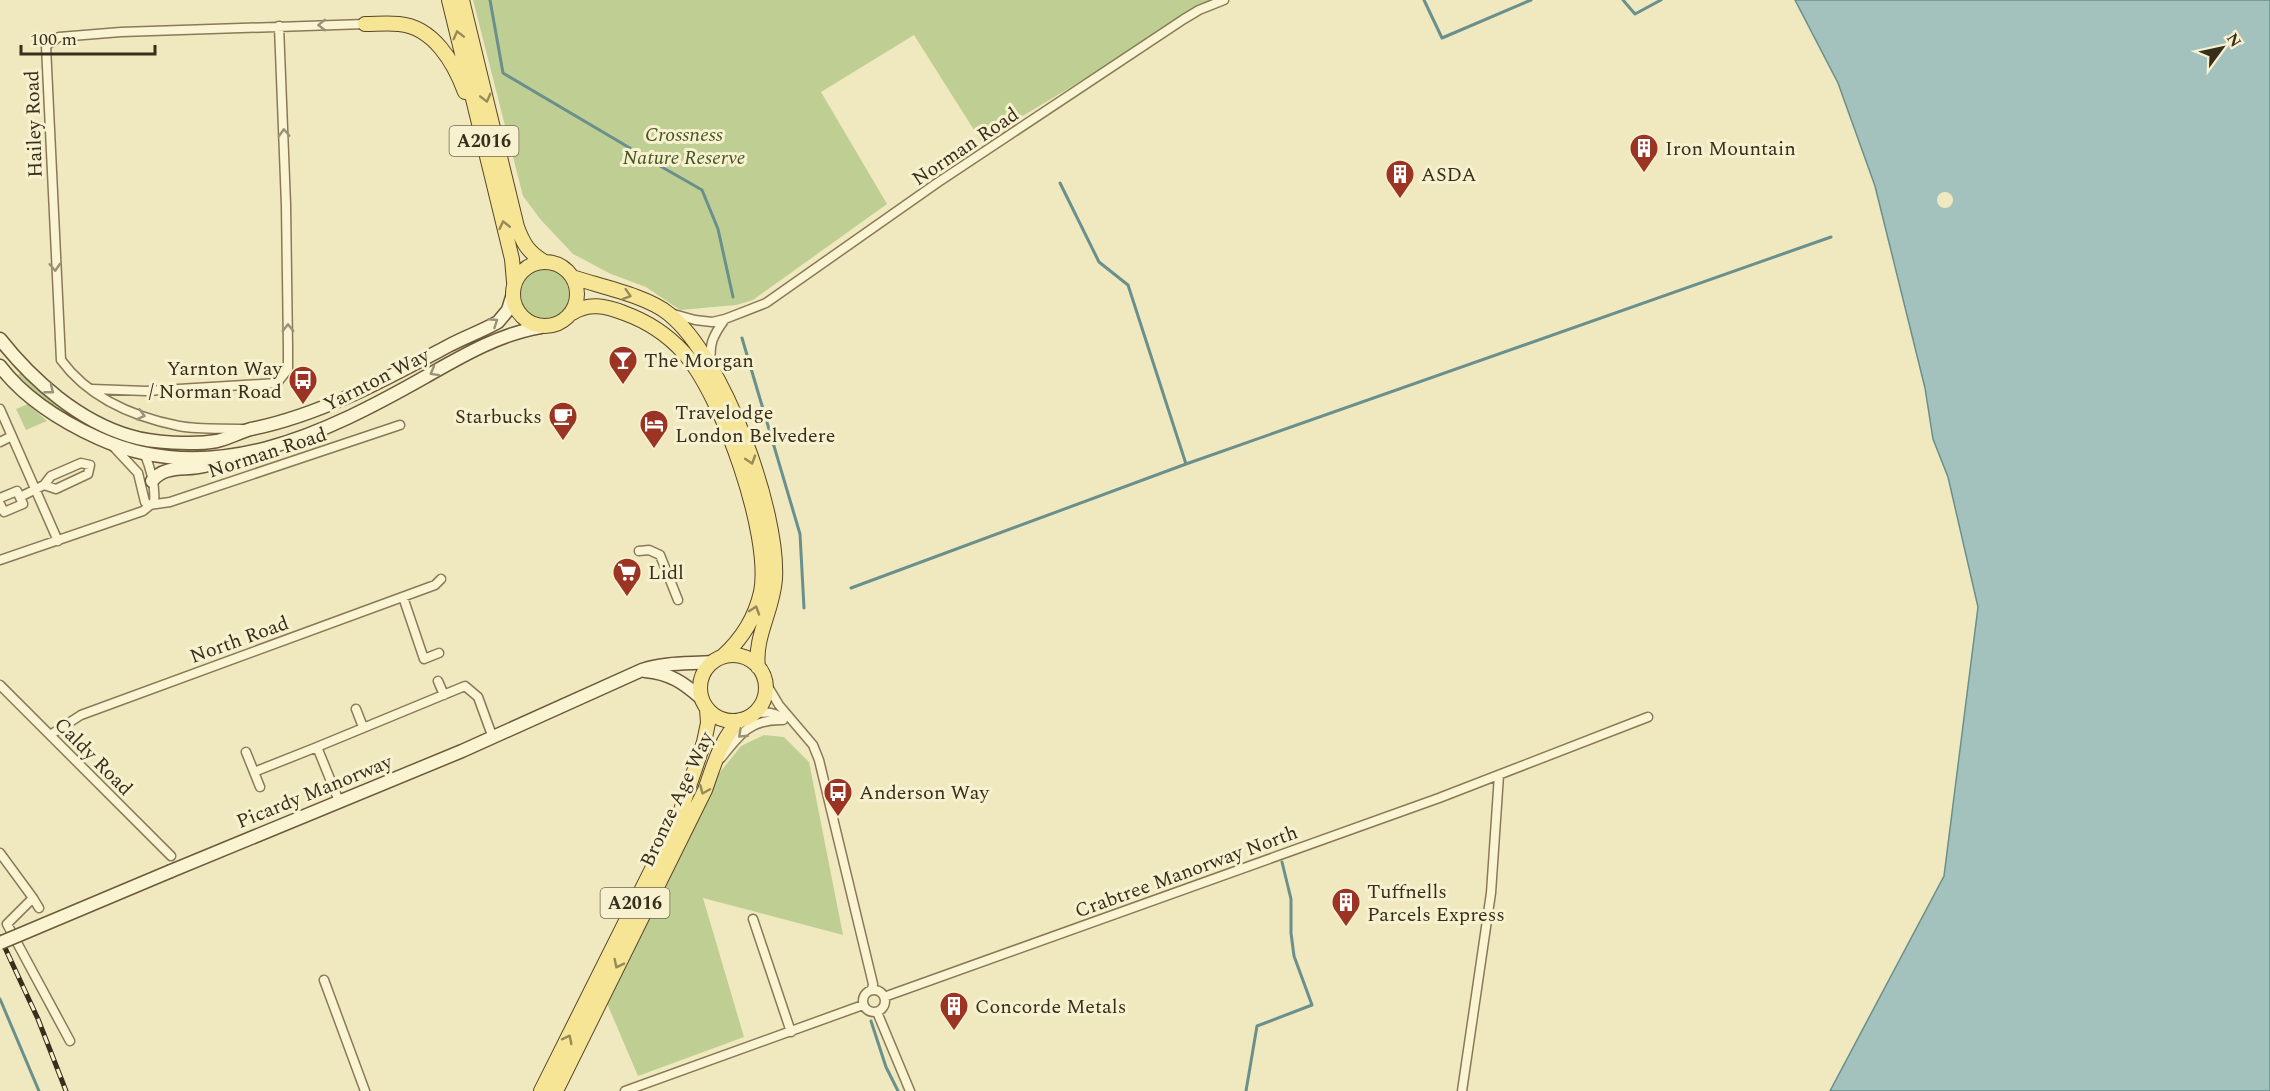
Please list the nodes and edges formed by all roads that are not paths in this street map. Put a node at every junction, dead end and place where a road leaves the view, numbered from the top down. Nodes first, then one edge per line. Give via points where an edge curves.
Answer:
1 (449, 0) edge
2 (462, 0) edge
3 (1224, 0) edge
4 (365, 24) joint
5 (279, 26) junction
6 (493, 176) junction
7 (543, 261) junction
8 (572, 277) junction
9 (514, 282) junction
10 (512, 297) junction
11 (668, 312) junction
12 (572, 313) junction
13 (731, 317) junction
14 (541, 327) junction
15 (0, 339) edge
16 (0, 366) edge
17 (711, 367) junction
18 (88, 389) junction
19 (0, 409) edge
20 (397, 426) dead end
21 (250, 429) junction
22 (12, 436) junction
23 (144, 439) junction
24 (0, 442) edge
25 (111, 444) junction
26 (144, 453) junction
27 (231, 457) junction
28 (138, 473) junction
29 (152, 481) junction
30 (44, 486) junction
31 (35, 490) junction
32 (20, 497) junction
33 (0, 498) edge
34 (0, 504) edge
35 (149, 505) junction
36 (58, 541) junction
37 (639, 551) dead end
38 (0, 560) edge
39 (441, 579) dead end
40 (403, 597) junction
41 (678, 600) dead end
42 (439, 654) dead end
43 (718, 660) junction
44 (642, 670) junction
45 (761, 673) junction
46 (438, 681) dead end
47 (0, 685) edge
48 (444, 695) junction
49 (704, 704) junction
50 (356, 709) dead end
51 (1648, 717) dead end
52 (745, 718) junction
53 (783, 720) junction
54 (794, 724) junction
55 (363, 728) junction
56 (50, 735) junction
57 (493, 738) junction
58 (317, 747) junction
59 (246, 752) dead end
60 (712, 768) junction
61 (254, 772) junction
62 (1498, 775) junction
63 (260, 787) dead end
64 (339, 801) junction
65 (168, 850) dead end
66 (0, 854) edge
67 (33, 898) junction
68 (39, 908) dead end
69 (753, 919) dead end
70 (0, 943) edge
71 (324, 980) dead end
72 (872, 990) junction
73 (884, 997) junction
74 (863, 1005) junction
75 (877, 1012) junction
76 (791, 1032) junction
77 (70, 1041) dead end
78 (365, 1091) edge
79 (541, 1091) edge
80 (556, 1091) edge
81 (625, 1091) edge
82 (910, 1091) edge
83 (1462, 1091) edge

6 -> 1 main road, A2016
2 -> 7 main road, A2016 via 517,226 526,247
3 - 13 street, Norman Road via 1184,19 839,250 785,291
4 -> 5 street, Hailey Road
4 - 6 main road via 417,28 441,47 462,85
18 -> 5 street via 146,391 277,383 288,369
5 -> 18 street, Hailey Road via 58,36 46,46 61,360
9 -> 6 main road, A2016
7 - 8 main road via 560,266
7 - 9 main road via 524,269
8 -> 11 main road
8 - 12 main road via 578,294
9 - 10 main road
10 - 14 main road via 521,317
21 -> 10 street, Yarnton Way via 283,422 358,391 490,326 504,316
11 - 13 street, Norman Road via 695,321
11 - 17 main road via 692,336
12 - 14 main road via 560,323
43 -> 12 main road via 751,622 761,591 762,569 751,506 736,453 715,402 685,353 658,330 603,306 589,306
13 - 17 street via 717,330 710,345
14 -> 27 street, Yarnton Way via 499,338 300,438
15 -> 23 street, Yarnton Way via 52,392 91,419
16 - 25 street, Yarnton Way via 36,402 69,424
17 -> 45 main road via 750,456 774,547 775,579 756,651
18 -> 21 street, Hailey Road via 131,413 181,426
19 - 22 street
20 - 35 street, Norman Road via 170,502
21 - 23 street, Yarnton Way via 216,441
22 - 24 street
22 - 31 street
23 - 26 street
25 - 26 street, Yarnton Way
25 - 28 street
26 - 27 street, Yarnton Way via 189,459
26 - 28 street via 138,462
26 - 29 street
27 - 29 street via 203,467 170,469
28 - 35 street
29 - 35 street via 154,501
30 - 30 street via 56,489 88,474 90,465 81,463 51,476
30 - 31 street
31 - 32 street
31 - 36 street
32 - 33 street via 16,491
32 - 34 street via 23,504 4,512
35 - 36 street, Norman Road via 137,515
36 - 38 street, Norman Road
37 - 41 street via 660,555
39 - 40 street, North Road
40 - 42 street via 424,659
40 - 56 street, North Road via 81,715
43 - 44 street, Picardy Manorway via 671,663
43 - 45 main road via 745,656
43 - 49 main road via 703,676 700,687
44 - 49 street via 660,672 685,683
44 - 57 street, Picardy Manorway
45 - 52 main road via 765,691 762,700
45 - 54 street
46 - 48 street
47 - 56 street, Caldy Road
48 - 55 street
48 - 57 street via 465,686 478,697
49 - 52 main road via 723,720
79 -> 49 main road, Bronze Age Way / A2016 via 680,813 704,742 708,723
50 - 55 street
51 - 62 street, Crabtree Manorway North
52 - 53 street via 766,712
52 - 60 main road, Bronze Age Way / A2016 via 726,737
53 - 54 street
53 -> 60 street via 764,721 747,728
54 - 72 street via 813,745 822,772
55 - 58 street
56 - 65 street, Caldy Road
57 - 64 street, Picardy Manorway
58 - 61 street
58 - 64 street
59 - 61 street
60 -> 80 main road, Bronze Age Way / A2016 via 705,790
61 - 63 street
62 - 73 street, Crabtree Manorway North
62 - 83 street via 1491,893
64 - 70 street, Picardy Manorway, bridge
66 - 67 street
67 - 68 street
67 - 77 street via 7,924
69 - 76 street
71 - 78 street
72 - 73 street
72 - 74 street via 863,998
73 - 75 street via 883,1007
74 - 75 street via 870,1012
74 - 76 street
75 - 82 street
76 - 81 street

